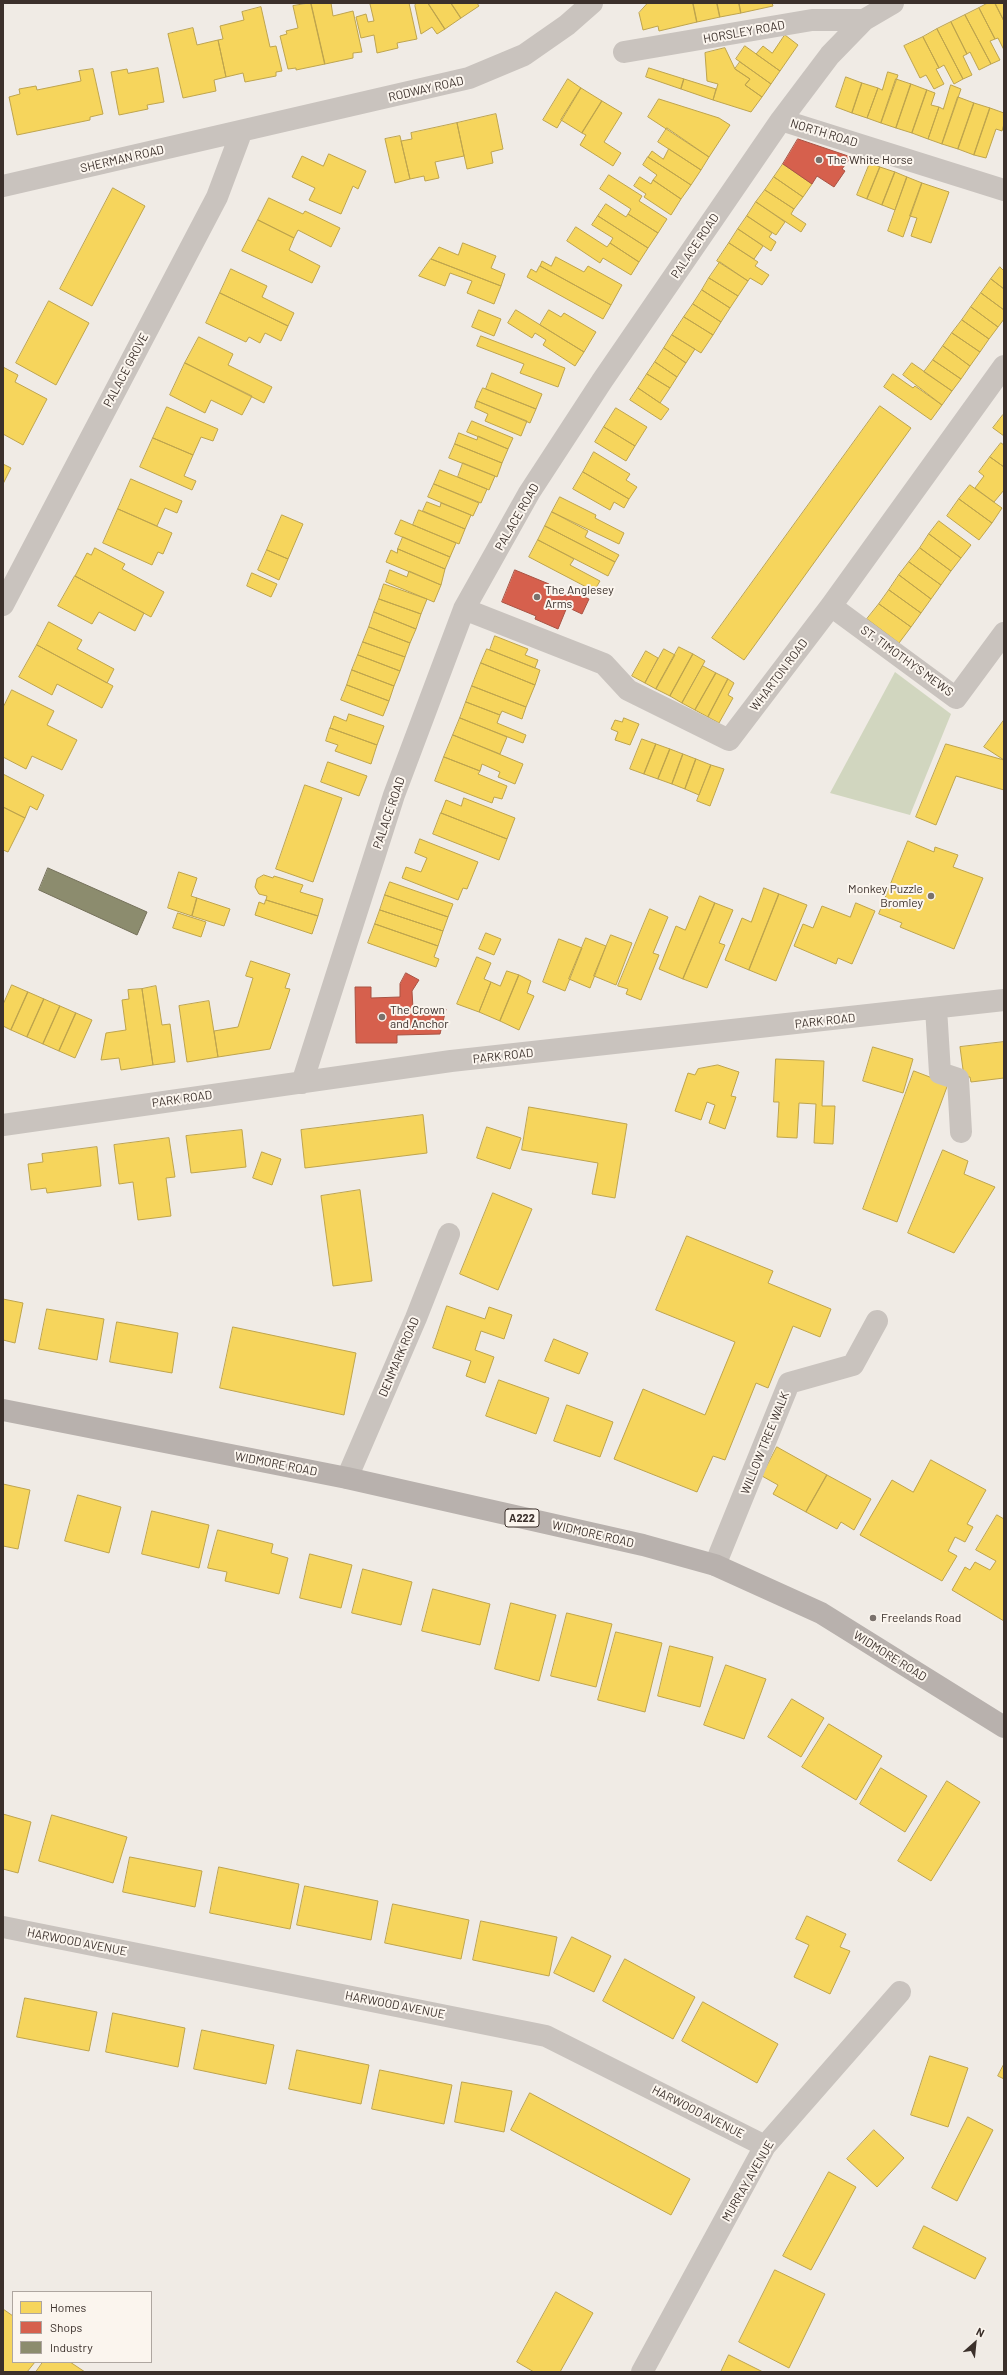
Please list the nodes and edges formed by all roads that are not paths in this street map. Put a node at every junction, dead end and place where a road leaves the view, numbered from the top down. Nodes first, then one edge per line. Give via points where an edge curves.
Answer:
1 (592, 3) edge
2 (893, 3) edge
3 (864, 20) junction
4 (624, 52) dead end
5 (781, 120) junction
6 (241, 133) junction
7 (3, 186) edge
8 (1004, 190) edge
9 (1004, 366) edge
10 (3, 605) edge
11 (831, 606) junction
12 (464, 609) junction
13 (1004, 633) edge
14 (1004, 1000) edge
15 (936, 1008) junction
16 (302, 1082) junction
17 (3, 1125) edge
18 (961, 1132) dead end
19 (448, 1234) dead end
20 (877, 1321) dead end
21 (3, 1410) edge
22 (347, 1478) junction
23 (715, 1565) junction
24 (1004, 1727) edge
25 (3, 1927) edge
26 (900, 1992) dead end
27 (766, 2146) junction
28 (642, 2372) edge

1 - 6 street, RODWAY ROAD via 567,25 524,55 469,78
2 - 3 street
3 - 4 street, HORSLEY ROAD via 812,20
3 - 5 street, PALACE ROAD via 830,55
5 - 8 street, NORTH ROAD
5 - 12 street, PALACE ROAD via 529,493
6 - 7 street, SHERMAN ROAD
6 - 10 street, PALACE GROVE via 217,197
9 - 11 street, WHARTON ROAD
11 - 12 street, WHARTON ROAD via 729,740 628,690 604,664
11 - 13 street, ST. TIMOTHY'S MEWS via 956,698
12 - 16 street, PALACE ROAD via 394,795
14 - 15 street, PARK ROAD
15 - 16 street, PARK ROAD via 451,1061
15 - 18 street via 940,1073 958,1079
16 - 17 street, PARK ROAD
19 - 22 street, DENMARK ROAD via 416,1318
20 - 23 street, WILLOW TREE WALK via 852,1366 789,1383
21 - 22 main road, WIDMORE ROAD / A222
22 - 23 main road, WIDMORE ROAD / A222 via 643,1545
23 - 24 main road, WIDMORE ROAD / A222 via 821,1613
25 - 27 street, HARWOOD AVENUE via 546,2036
26 - 27 street, MURRAY AVENUE
27 - 28 street, MURRAY AVENUE

